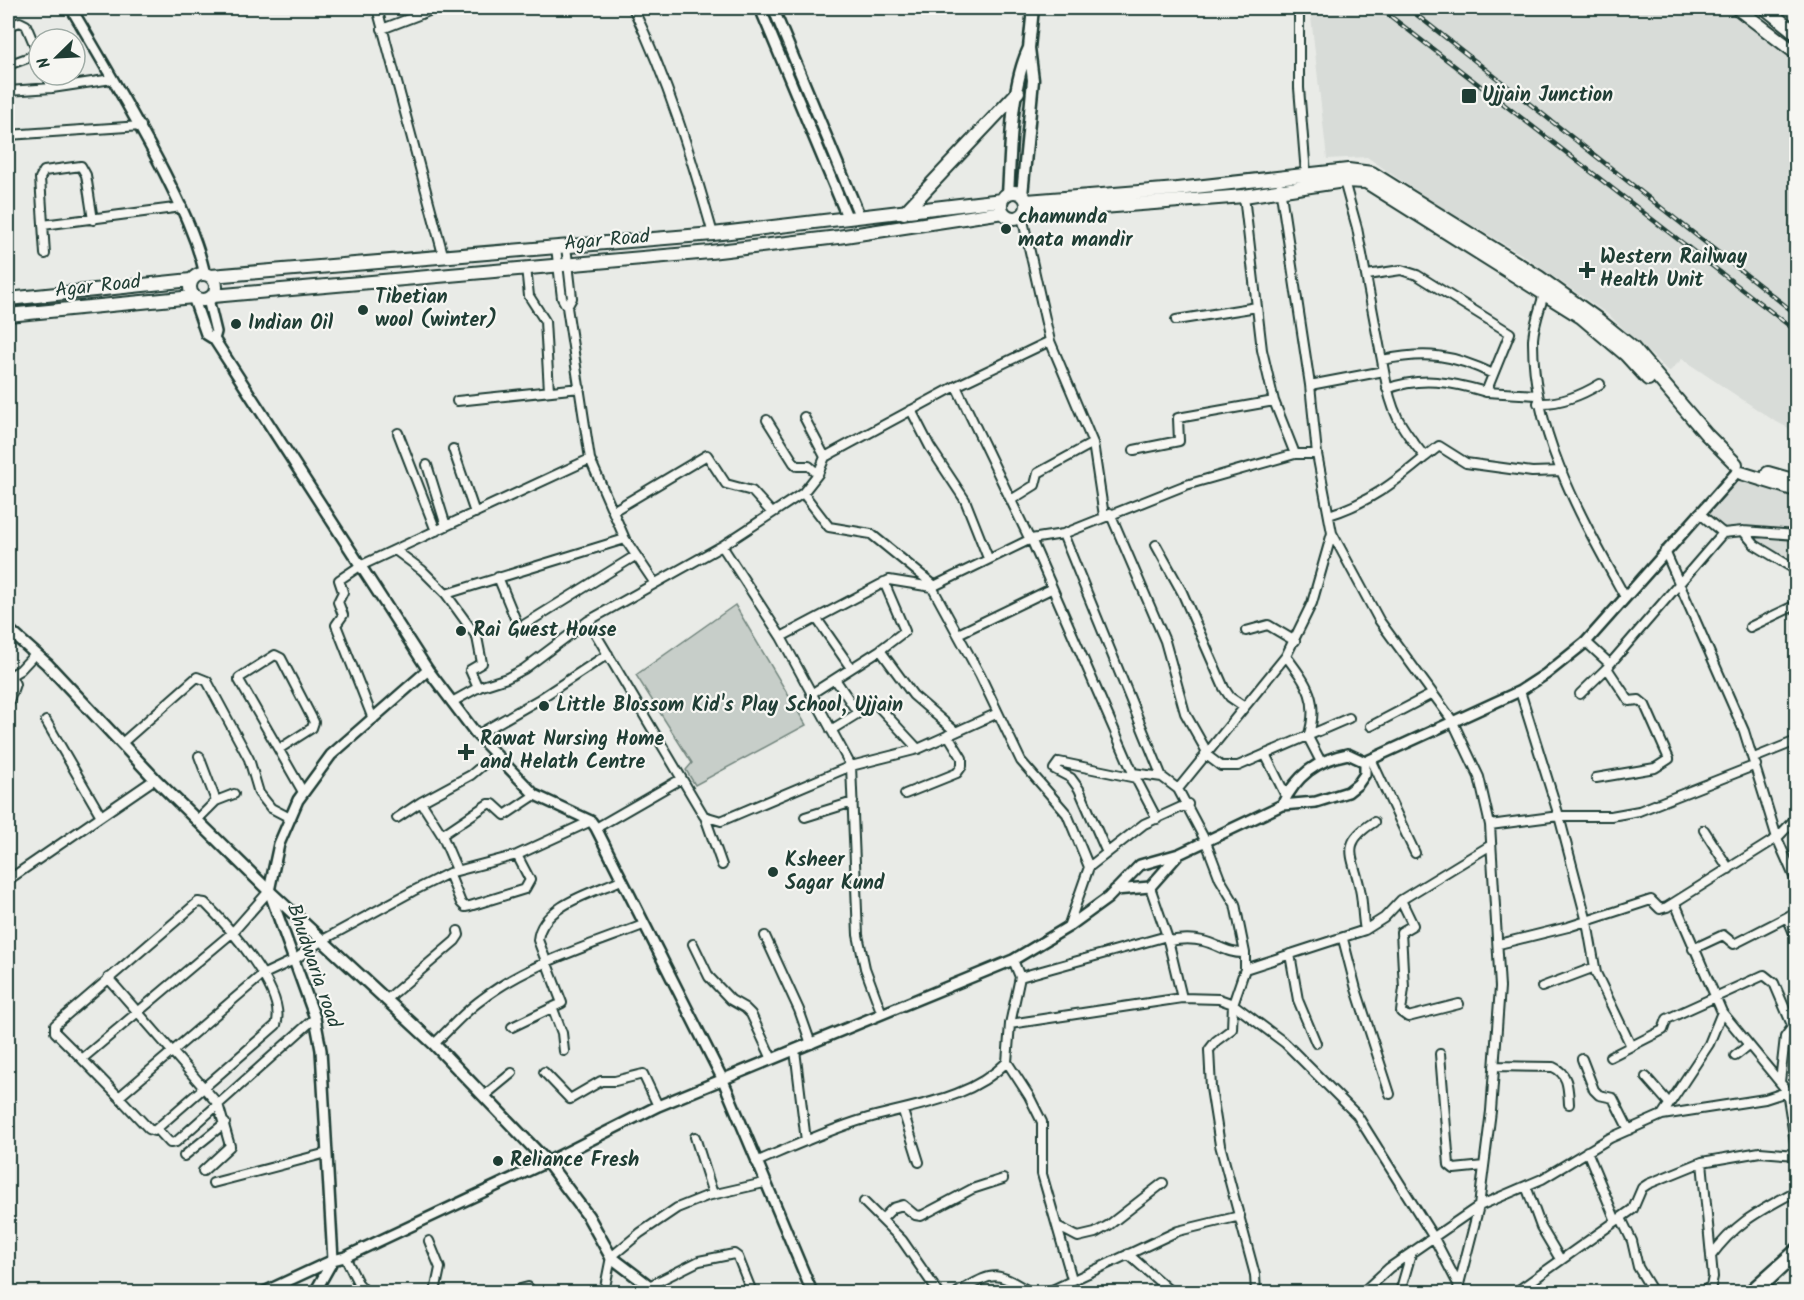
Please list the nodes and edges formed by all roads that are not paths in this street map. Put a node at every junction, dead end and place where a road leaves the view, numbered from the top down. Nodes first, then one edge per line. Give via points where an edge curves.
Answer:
1 (71, 8) edge
2 (377, 8) edge
3 (437, 8) edge
4 (633, 8) edge
5 (760, 8) edge
6 (773, 8) edge
7 (1033, 8) edge
8 (1299, 8) edge
9 (1737, 8) edge
10 (1765, 8) edge
11 (8, 26) edge
12 (27, 27) edge
13 (382, 29) junction
14 (1797, 33) edge
15 (1029, 48) junction
16 (1797, 53) edge
17 (793, 56) junction
18 (27, 59) edge
19 (782, 61) junction
20 (8, 65) edge
21 (112, 78) junction
22 (52, 88) joint
23 (8, 91) edge
24 (1018, 92) junction
25 (141, 126) junction
26 (8, 135) edge
27 (1306, 174) junction
28 (1344, 181) junction
29 (1279, 183) junction
30 (1244, 196) junction
31 (1004, 202) junction
32 (1024, 206) junction
33 (182, 207) junction
34 (904, 213) junction
35 (854, 218) junction
36 (93, 220) junction
37 (43, 225) junction
38 (713, 234) junction
39 (561, 246) junction
40 (45, 254) dead end
41 (444, 258) junction
42 (563, 264) junction
43 (526, 267) junction
44 (208, 275) junction
45 (1367, 275) junction
46 (191, 280) junction
47 (1546, 287) junction
48 (193, 297) junction
49 (210, 298) junction
50 (8, 299) edge
51 (1257, 307) junction
52 (8, 315) edge
53 (1176, 320) dead end
54 (214, 339) junction
55 (1050, 341) junction
56 (1382, 360) junction
57 (1384, 371) junction
58 (1492, 374) junction
59 (1600, 384) dead end
60 (1310, 385) junction
61 (956, 386) junction
62 (580, 388) junction
63 (1387, 389) junction
64 (549, 391) junction
65 (1486, 392) junction
66 (1538, 399) junction
67 (458, 401) dead end
68 (1274, 401) junction
69 (911, 410) junction
70 (804, 417) dead end
71 (767, 420) dead end
72 (398, 433) dead end
73 (1093, 443) junction
74 (453, 449) dead end
75 (1134, 450) dead end
76 (1295, 454) junction
77 (1317, 454) junction
78 (1425, 457) junction
79 (825, 458) junction
80 (590, 459) junction
81 (428, 465) dead end
82 (1738, 469) junction
83 (1562, 471) junction
84 (818, 474) junction
85 (1797, 481) edge
86 (1797, 490) edge
87 (803, 493) junction
88 (1011, 500) junction
89 (613, 511) junction
90 (475, 513) junction
91 (772, 513) junction
92 (1699, 513) junction
93 (1107, 515) junction
94 (1329, 515) junction
95 (446, 526) junction
96 (436, 531) junction
97 (1743, 531) junction
98 (1332, 533) junction
99 (1723, 533) junction
100 (1063, 534) junction
101 (1797, 535) edge
102 (625, 539) junction
103 (1031, 540) junction
104 (1156, 545) dead end
105 (722, 546) junction
106 (395, 550) junction
107 (1665, 551) junction
108 (635, 556) junction
109 (988, 558) junction
110 (360, 566) junction
111 (1797, 570) edge
112 (498, 577) junction
113 (654, 582) junction
114 (884, 582) junction
115 (1681, 583) junction
116 (934, 586) junction
117 (1051, 589) junction
118 (446, 594) junction
119 (1625, 597) junction
120 (1797, 604) edge
121 (816, 619) junction
122 (588, 621) junction
123 (1750, 627) dead end
124 (8, 629) edge
125 (1246, 631) dead end
126 (958, 634) junction
127 (781, 637) junction
128 (1295, 641) junction
129 (1586, 642) junction
130 (880, 650) junction
131 (36, 654) junction
132 (608, 654) junction
133 (1286, 656) junction
134 (1608, 666) junction
135 (851, 668) junction
136 (428, 670) junction
137 (9, 677) edge
138 (835, 679) junction
139 (478, 688) junction
140 (1520, 691) junction
141 (811, 693) junction
142 (1432, 694) junction
143 (1580, 694) dead end
144 (452, 702) junction
145 (8, 704) edge
146 (1243, 706) junction
147 (858, 713) junction
148 (998, 713) junction
149 (1349, 718) dead end
150 (373, 719) junction
151 (1452, 720) junction
152 (46, 721) dead end
153 (1371, 726) dead end
154 (831, 730) junction
155 (952, 734) junction
156 (477, 735) junction
157 (1308, 737) junction
158 (1797, 741) edge
159 (122, 743) junction
160 (279, 749) junction
161 (918, 749) junction
162 (496, 753) junction
163 (1206, 753) junction
164 (1265, 754) junction
165 (199, 756) dead end
166 (1368, 760) junction
167 (1755, 761) junction
168 (1321, 762) junction
169 (851, 766) junction
170 (1135, 776) junction
171 (1162, 777) junction
172 (1596, 778) dead end
173 (155, 779) junction
174 (681, 779) junction
175 (1178, 789) junction
176 (303, 792) junction
177 (234, 794) dead end
178 (905, 794) dead end
179 (535, 795) junction
180 (1284, 800) junction
181 (216, 801) junction
182 (421, 802) junction
183 (852, 802) junction
184 (1188, 804) junction
185 (101, 816) junction
186 (704, 816) junction
187 (1559, 816) junction
188 (805, 817) dead end
189 (290, 818) junction
190 (397, 818) dead end
191 (1797, 818) edge
192 (1157, 819) junction
193 (197, 820) junction
194 (1374, 822) dead end
195 (593, 824) junction
196 (1490, 825) junction
197 (1704, 830) dead end
198 (442, 835) junction
199 (1777, 838) junction
200 (1206, 842) junction
201 (1491, 845) junction
202 (1414, 852) dead end
203 (1107, 853) junction
204 (1179, 854) junction
205 (517, 855) junction
206 (722, 865) dead end
207 (1089, 867) junction
208 (1729, 869) junction
209 (453, 872) junction
210 (8, 880) edge
211 (621, 880) junction
212 (1797, 881) edge
213 (1150, 887) junction
214 (1115, 890) junction
215 (269, 891) junction
216 (1401, 900) junction
217 (1675, 903) junction
218 (1797, 912) edge
219 (1787, 917) junction
220 (1587, 922) junction
221 (643, 925) junction
222 (1068, 927) junction
223 (1365, 930) junction
224 (458, 931) dead end
225 (233, 932) junction
226 (765, 936) dead end
227 (1167, 938) junction
228 (1797, 938) edge
229 (1343, 939) junction
230 (321, 941) junction
231 (693, 944) dead end
232 (1499, 944) junction
233 (1693, 949) junction
234 (1245, 953) junction
235 (1290, 954) junction
236 (294, 960) junction
237 (1013, 960) junction
238 (547, 964) junction
239 (1595, 967) junction
240 (1245, 969) junction
241 (262, 975) junction
242 (1020, 977) junction
243 (108, 978) junction
244 (1542, 987) dead end
245 (1182, 998) junction
246 (1716, 998) junction
247 (386, 1000) junction
248 (1233, 1004) junction
249 (1459, 1004) dead end
250 (553, 1009) junction
251 (139, 1011) junction
252 (1722, 1012) junction
253 (882, 1014) junction
254 (315, 1018) junction
255 (1794, 1023) edge
256 (1010, 1024) junction
257 (512, 1027) dead end
258 (1316, 1043) dead end
259 (434, 1044) junction
260 (811, 1044) junction
261 (1631, 1046) junction
262 (1748, 1046) junction
263 (795, 1050) junction
264 (174, 1051) junction
265 (564, 1051) dead end
266 (1440, 1054) dead end
267 (1735, 1056) dead end
268 (1610, 1057) dead end
269 (82, 1059) junction
270 (772, 1059) junction
271 (1581, 1059) dead end
272 (1007, 1062) junction
273 (1494, 1066) junction
274 (544, 1072) dead end
275 (512, 1073) dead end
276 (1646, 1077) dead end
277 (722, 1078) junction
278 (1780, 1082) junction
279 (205, 1087) junction
280 (1797, 1089) edge
281 (1787, 1091) junction
282 (1390, 1094) dead end
283 (484, 1096) junction
284 (118, 1097) junction
285 (1668, 1102) junction
286 (218, 1104) junction
287 (1569, 1104) dead end
288 (658, 1106) junction
289 (903, 1112) junction
290 (1662, 1115) junction
291 (225, 1123) junction
292 (157, 1129) junction
293 (1629, 1130) junction
294 (695, 1137) dead end
295 (806, 1141) junction
296 (1797, 1149) edge
297 (1587, 1151) junction
298 (327, 1152) junction
299 (1797, 1155) edge
300 (184, 1156) dead end
301 (547, 1162) junction
302 (756, 1162) junction
303 (919, 1162) dead end
304 (1702, 1162) junction
305 (1484, 1166) junction
306 (203, 1171) dead end
307 (1003, 1179) dead end
308 (213, 1183) dead end
309 (764, 1183) junction
310 (1163, 1184) dead end
311 (1527, 1186) junction
312 (1797, 1191) edge
313 (713, 1194) junction
314 (864, 1202) dead end
315 (1479, 1206) junction
316 (1240, 1216) junction
317 (883, 1218) junction
318 (1618, 1220) junction
319 (1059, 1227) junction
320 (1434, 1238) junction
321 (429, 1241) dead end
322 (1797, 1249) edge
323 (1128, 1254) junction
324 (1411, 1254) junction
325 (1711, 1256) junction
326 (1797, 1256) edge
327 (345, 1257) junction
328 (611, 1257) junction
329 (1560, 1259) junction
330 (333, 1260) junction
331 (1072, 1279) junction
332 (653, 1289) edge
333 (1401, 1289) edge
334 (1458, 1289) edge
335 (264, 1293) edge
336 (315, 1293) edge
337 (366, 1293) edge
338 (435, 1293) edge
339 (509, 1293) edge
340 (532, 1293) edge
341 (603, 1293) edge
342 (752, 1293) edge
343 (812, 1293) edge
344 (938, 1293) edge
345 (958, 1293) edge
346 (1029, 1293) edge
347 (1048, 1293) edge
348 (1171, 1293) edge
349 (1256, 1293) edge
350 (1363, 1293) edge
351 (1409, 1293) edge
352 (1516, 1293) edge
353 (1653, 1293) edge
354 (1702, 1293) edge
355 (1748, 1293) edge
356 (1757, 1293) edge

1 - 21 street
2 - 13 street
3 - 13 street
4 - 38 street via 669,91
5 - 19 street
6 - 17 street
7 - 15 main road
8 - 27 street via 1299,88
9 - 16 main road
10 - 14 main road
11 - 12 street via 20,22
13 - 41 street
15 - 24 main road
15 - 32 main road via 1033,80
17 - 19 street
17 - 35 street
18 - 20 street
19 - 35 street
21 - 22 street
21 - 25 street
22 - 23 street
24 - 31 main road
24 - 34 main road
25 - 26 street
25 - 33 street
27 - 29 main road
27 - 47 main road via 1348,170 1372,173
28 - 29 main road
28 - 45 street
28 - 47 main road via 1366,182 1379,188
29 - 30 main road
29 - 32 main road via 1177,189
29 - 60 street
30 - 32 main road
30 - 51 street
31 - 32 main road, Agar Road via 1017,192
31 - 32 main road, Agar Road via 1010,217
31 - 34 main road
31 - 42 main road, Agar Road via 838,237
32 - 55 street
33 - 36 street
33 - 44 street
34 - 35 main road
35 - 38 main road
36 - 37 street
36 - 37 street via 86,175 79,165 41,173
37 - 40 street
38 - 39 main road
39 - 41 main road
39 - 42 street
41 - 44 main road
42 - 43 main road, Agar Road
42 - 62 street via 572,298 567,307
43 - 49 main road, Agar Road
43 - 64 street via 529,296 544,321
44 - 46 main road via 198,274
44 - 49 main road via 216,288
45 - 56 street
45 - 58 street via 1401,270 1418,275 1510,333
46 - 48 main road via 189,289
46 - 50 main road
47 - 66 street via 1533,338
47 - 82 main road via 1626,355 1696,434
48 - 49 main road, Agar Road via 201,301
48 - 52 main road, Agar Road
48 - 54 street via 206,334
49 - 54 street
51 - 53 street
51 - 68 street
54 - 110 street
55 - 61 street
55 - 73 street
56 - 57 street
56 - 58 street via 1439,355 1466,360
57 - 60 street
57 - 63 street
58 - 65 street
59 - 66 street via 1571,398
60 - 77 street
61 - 69 street
61 - 88 street
62 - 64 street
62 - 80 street
63 - 65 street via 1425,380 1451,382
63 - 78 street via 1389,404 1405,433
64 - 67 street
65 - 66 street
66 - 83 street
68 - 75 street via 1178,418 1179,441
68 - 76 street
69 - 79 street
69 - 109 street via 965,500
70 - 79 street
71 - 84 street via 794,463 809,466
72 - 96 street
73 - 88 street via 1038,473 1035,485
73 - 93 street
74 - 90 street
76 - 77 street
76 - 93 street via 1186,485
77 - 94 street
78 - 83 street via 1439,446 1466,463 1532,472
78 - 94 street via 1377,496 1358,507
79 - 84 street
80 - 89 street
80 - 90 street
81 - 95 street
82 - 85 main road
82 - 86 main road
82 - 92 street
83 - 119 street
84 - 87 street
87 - 91 street
87 - 116 street via 829,527 871,534
88 - 103 street
89 - 91 street via 707,455 726,484 752,491
89 - 102 street
90 - 95 street
91 - 105 street
92 - 99 street
92 - 107 street
93 - 100 street
93 - 163 street via 1165,641 1185,713
94 - 98 street
95 - 96 street
96 - 106 street
97 - 99 street
97 - 101 street
97 - 111 street via 1755,545
98 - 128 street via 1312,603
98 - 142 street via 1379,620
99 - 115 street
100 - 103 street
100 - 171 street
102 - 108 street
102 - 112 street
103 - 109 street
103 - 117 street
104 - 146 street via 1182,592 1224,688 1230,698
105 - 113 street
105 - 127 street
106 - 110 street
106 - 118 street
107 - 115 street
107 - 119 street
108 - 112 street via 519,628
108 - 113 street
109 - 116 street
110 - 136 street
110 - 150 street via 339,580 343,592 338,602 343,615 336,624
112 - 118 street
113 - 122 street
114 - 116 street
114 - 121 street
114 - 130 street via 905,631
115 - 134 street
115 - 167 street
116 - 126 street
117 - 126 street
117 - 170 street
118 - 139 street via 477,637 482,663 470,669
119 - 129 street
120 - 123 street
121 - 127 street
121 - 135 street
122 - 132 street
122 - 139 street via 524,669
124 - 131 main road
125 - 128 street via 1268,625
126 - 148 street
127 - 141 street
128 - 133 street
129 - 134 street
129 - 140 street
130 - 135 street
130 - 155 street via 913,695
131 - 137 street
131 - 159 main road
132 - 156 street
132 - 174 street
133 - 146 street
133 - 157 street via 1312,699 1314,714
134 - 143 street
134 - 172 street via 1629,701 1639,700 1645,705 1669,759 1654,768
135 - 138 street
136 - 144 street
136 - 150 street, Bhudwaria road
137 - 145 street via 15,684
138 - 141 street
138 - 147 street
139 - 144 street
140 - 151 street
140 - 187 street
141 - 154 street
142 - 151 street
142 - 153 street
144 - 156 street
146 - 163 street
147 - 154 street
147 - 161 street via 877,705
148 - 155 street
148 - 207 street via 1021,761 1067,814
149 - 157 street
150 - 176 street, Bhudwaria road via 331,755
151 - 166 street
151 - 196 street via 1479,777
152 - 185 street
154 - 169 street
155 - 161 street
155 - 178 street via 962,766 957,772
156 - 162 street
157 - 164 street
157 - 168 street
158 - 167 street
159 - 173 main road
159 - 189 street via 196,678 202,678 249,759 259,793 271,808
160 - 160 street via 312,728 314,722 281,658 275,655 239,678
160 - 176 street
161 - 169 street
162 - 179 street
162 - 182 street via 471,775
163 - 164 street via 1221,766 1231,768
163 - 175 street
164 - 180 street
165 - 181 street
166 - 168 street via 1348,754
166 - 180 street via 1365,774 1348,792 1316,802
166 - 202 street
167 - 187 street via 1639,811 1611,816
167 - 199 street
168 - 180 street via 1301,776
169 - 183 street
169 - 186 street via 721,821
170 - 171 street
170 - 192 street
170 - 203 street via 1059,762 1054,769 1071,778 1079,789
171 - 175 street
173 - 185 street
173 - 193 main road
174 - 186 street
174 - 195 street
175 - 184 street
176 - 189 street, Bhudwaria road
177 - 181 street
179 - 195 street
179 - 198 street via 505,815 488,804
180 - 200 street
181 - 193 street
182 - 190 street
182 - 198 street
183 - 188 street
183 - 253 street via 858,935
184 - 192 street
184 - 200 street
185 - 210 street
186 - 206 street
187 - 196 street
187 - 220 street
189 - 215 street, Bhudwaria road via 279,844
191 - 199 street
192 - 203 street via 1144,824
193 - 215 main road
194 - 223 street via 1354,837 1350,856 1361,892
195 - 205 street
195 - 211 street
196 - 201 street
197 - 208 street
198 - 209 street
199 - 208 street
199 - 212 street
200 - 204 street
200 - 234 street via 1239,915
201 - 216 street
201 - 232 street
203 - 207 street
204 - 213 street
204 - 214 street via 1140,865
205 - 209 street
205 - 209 street via 529,884 525,889 470,906 463,906
207 - 222 street
208 - 217 street
209 - 230 street
211 - 221 street
211 - 238 street via 550,916 537,936
213 - 214 street
213 - 227 street
214 - 222 street
215 - 225 street
215 - 230 main road
215 - 236 street, Bhudwaria road
216 - 223 street
216 - 249 street via 1413,925 1401,932 1401,1012 1408,1017
217 - 220 street via 1660,909 1651,900
217 - 233 street
218 - 219 street
219 - 228 street
219 - 233 street via 1734,944 1723,935
220 - 232 street
220 - 239 street
221 - 238 street
221 - 277 street
222 - 237 street
223 - 229 street
224 - 247 street via 455,941
225 - 241 street
225 - 243 street via 205,903 198,902
225 - 251 street
226 - 260 street via 800,1010
227 - 234 street via 1190,938 1228,953
227 - 242 street
227 - 245 street
229 - 235 street
229 - 282 street
230 - 236 street
230 - 247 main road
231 - 270 street via 709,977 751,1014
232 - 273 street
233 - 246 street
234 - 240 street
235 - 240 street
235 - 258 street via 1298,1000
236 - 241 street
236 - 254 street, Bhudwaria road
237 - 242 street
237 - 253 street
238 - 250 street via 561,1001
238 - 259 street via 481,1000
239 - 244 street
239 - 261 street
240 - 248 street
241 - 264 street
241 - 279 street via 278,1007 276,1025
242 - 256 street
243 - 251 street
243 - 269 street via 54,1027
245 - 248 street via 1219,999
245 - 256 street
246 - 252 street
246 - 255 street via 1764,975 1774,983
246 - 261 street via 1667,1019 1663,1030
247 - 259 main road
248 - 316 street via 1232,1029 1209,1050 1220,1145
248 - 320 street via 1285,1043 1357,1115
250 - 257 street
250 - 265 street
251 - 264 street
251 - 269 street
252 - 262 street
252 - 285 street via 1709,1044
253 - 260 street
254 - 286 street
254 - 298 street, Bhudwaria road via 321,1050
255 - 278 street via 1785,1037
256 - 272 street
259 - 283 main road
260 - 263 street
261 - 268 street
262 - 267 street
262 - 278 street
263 - 270 street
263 - 295 street
264 - 279 street
264 - 284 street
266 - 305 street via 1449,1165 1454,1169
269 - 284 street
270 - 277 street
271 - 293 street via 1594,1090 1599,1095 1611,1096
272 - 289 street via 983,1083
272 - 319 street via 1042,1122 1042,1174
273 - 287 street via 1561,1070 1567,1080
273 - 305 street
274 - 288 street via 570,1099 601,1081 643,1074
275 - 283 street
276 - 285 street
277 - 288 street
277 - 302 street
278 - 281 street
279 - 286 street
279 - 292 street
280 - 281 street
281 - 290 street via 1755,1101
281 - 296 street
283 - 301 main road
284 - 292 street via 149,1129
285 - 290 street
286 - 291 street
286 - 292 street via 173,1143
288 - 301 street
289 - 295 street via 880,1114
289 - 303 street
290 - 293 street
291 - 300 street
291 - 306 street via 230,1148
293 - 297 street
294 - 313 street
295 - 302 street
297 - 311 street
297 - 318 street
298 - 308 street
298 - 330 street, Bhudwaria road
299 - 304 street via 1760,1152
301 - 327 street
301 - 328 main road via 588,1216
302 - 309 street
304 - 318 street via 1642,1188 1633,1209
304 - 325 street
305 - 315 street
307 - 317 street via 972,1189 921,1216 903,1205
309 - 313 street
309 - 343 street
310 - 319 street via 1095,1233 1078,1237
311 - 315 street
311 - 329 street via 1541,1227
312 - 325 street via 1742,1221
313 - 328 street via 678,1208
314 - 317 street
315 - 320 street
315 - 334 street
316 - 323 street via 1178,1231
316 - 349 street
317 - 344 street
318 - 329 street
318 - 353 street via 1632,1241 1638,1267
319 - 331 street
320 - 324 street
320 - 334 street
321 - 338 street via 440,1268
322 - 355 street
323 - 331 street
323 - 348 street
324 - 333 street
324 - 350 street via 1389,1268
325 - 354 street via 1711,1286
326 - 356 street
327 - 330 street
327 - 337 street
328 - 332 main road
328 - 341 street
329 - 352 street
330 - 335 street
330 - 336 street
331 - 347 street
332 - 342 street via 699,1260 734,1254
333 - 351 street
339 - 340 street via 528,1287
345 - 346 street via 993,1275 1002,1276

